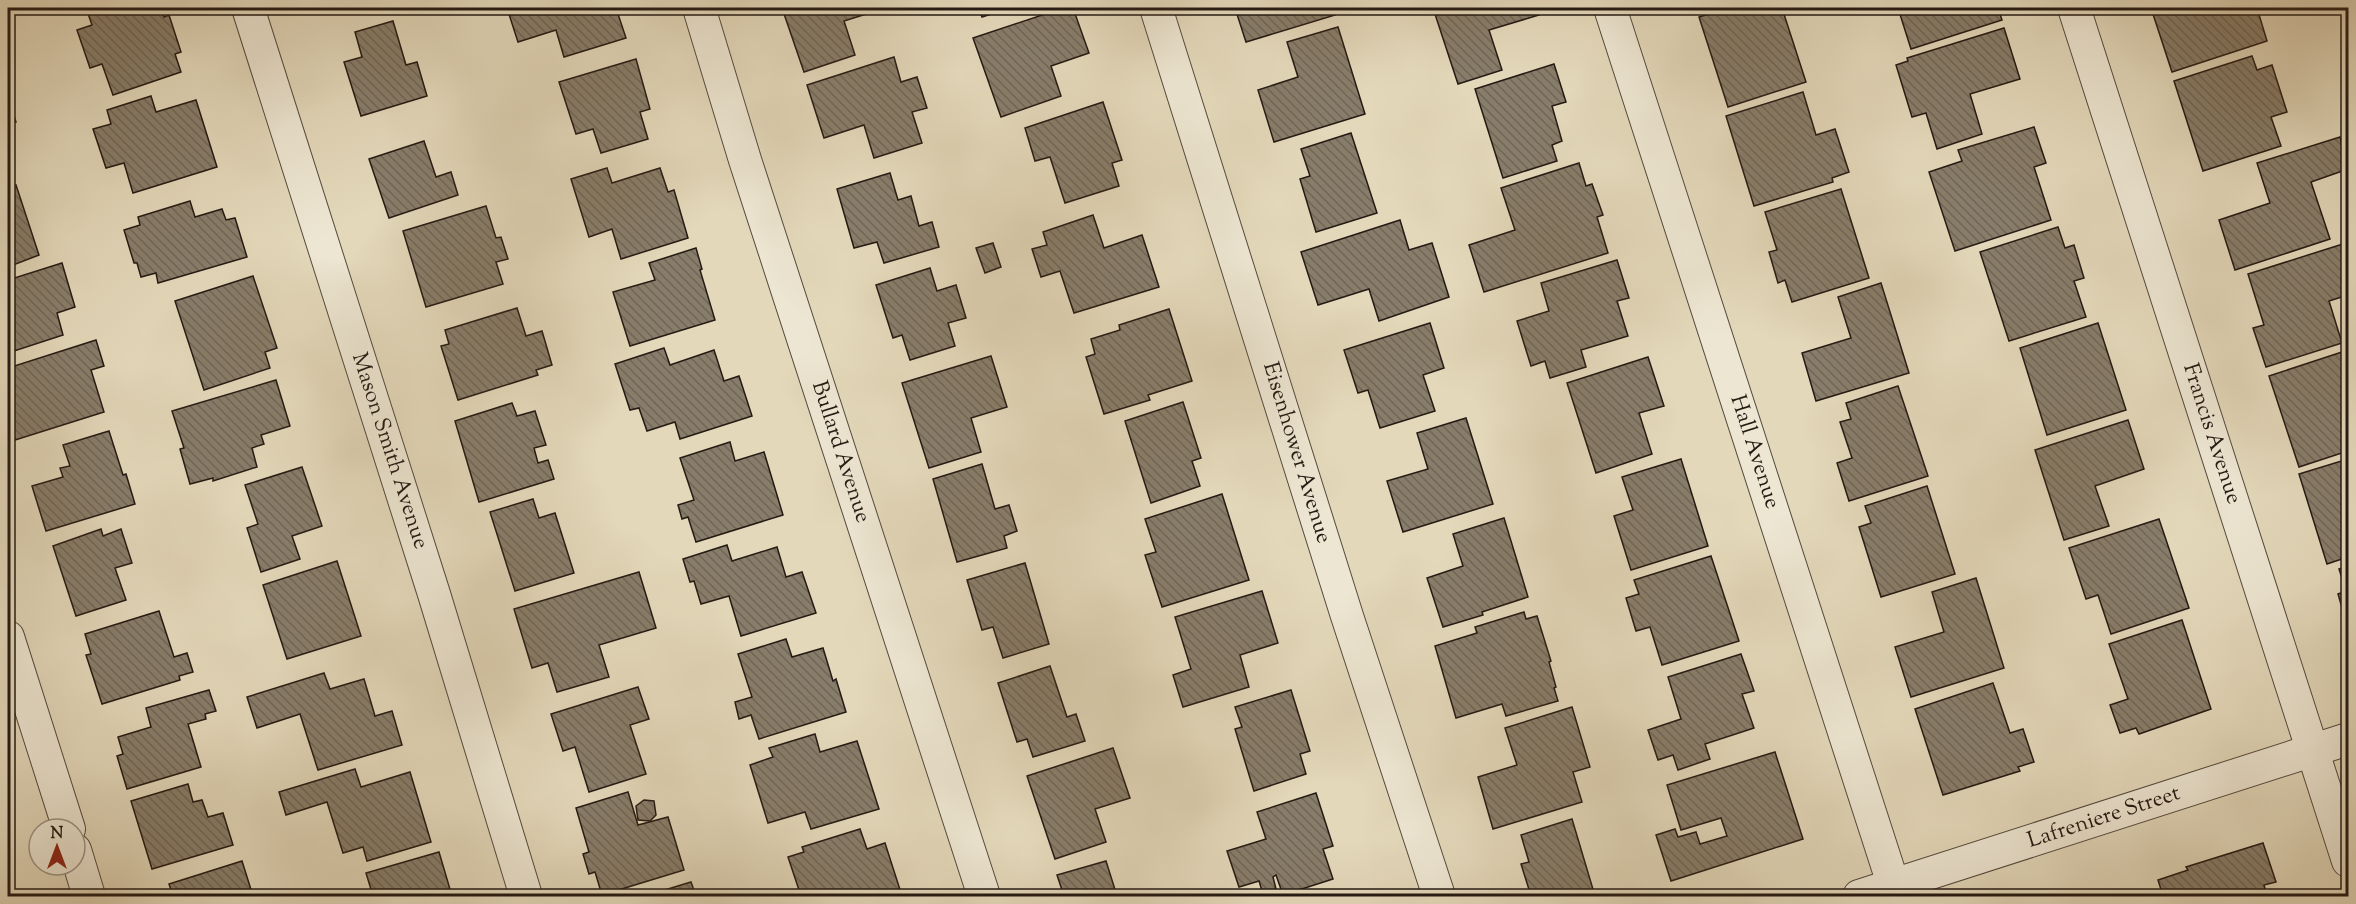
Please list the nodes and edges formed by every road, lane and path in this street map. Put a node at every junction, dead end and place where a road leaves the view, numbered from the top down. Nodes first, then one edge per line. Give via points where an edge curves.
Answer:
1 (248, 8) edge
2 (699, 8) edge
3 (1156, 8) edge
4 (1610, 8) edge
5 (2074, 8) edge
6 (8, 637) edge
7 (2349, 739) edge
8 (2313, 750) junction
9 (65, 817) edge
10 (2349, 861) edge
11 (82, 877) edge
12 (1896, 891) edge
13 (88, 897) edge
14 (526, 897) edge
15 (984, 897) edge
16 (1439, 897) edge
17 (1859, 897) edge

1 - 14 street, Mason Smith Avenue
2 - 15 street, Bullard Avenue
3 - 16 street, Eisenhower Avenue
4 - 12 street, Hall Avenue
5 - 8 street, Francis Avenue
6 - 9 street
7 - 8 street, Lafreniere Street
8 - 10 street, Francis Avenue
8 - 12 street, Lafreniere Street
11 - 13 street
12 - 17 street, Lafreniere Street

